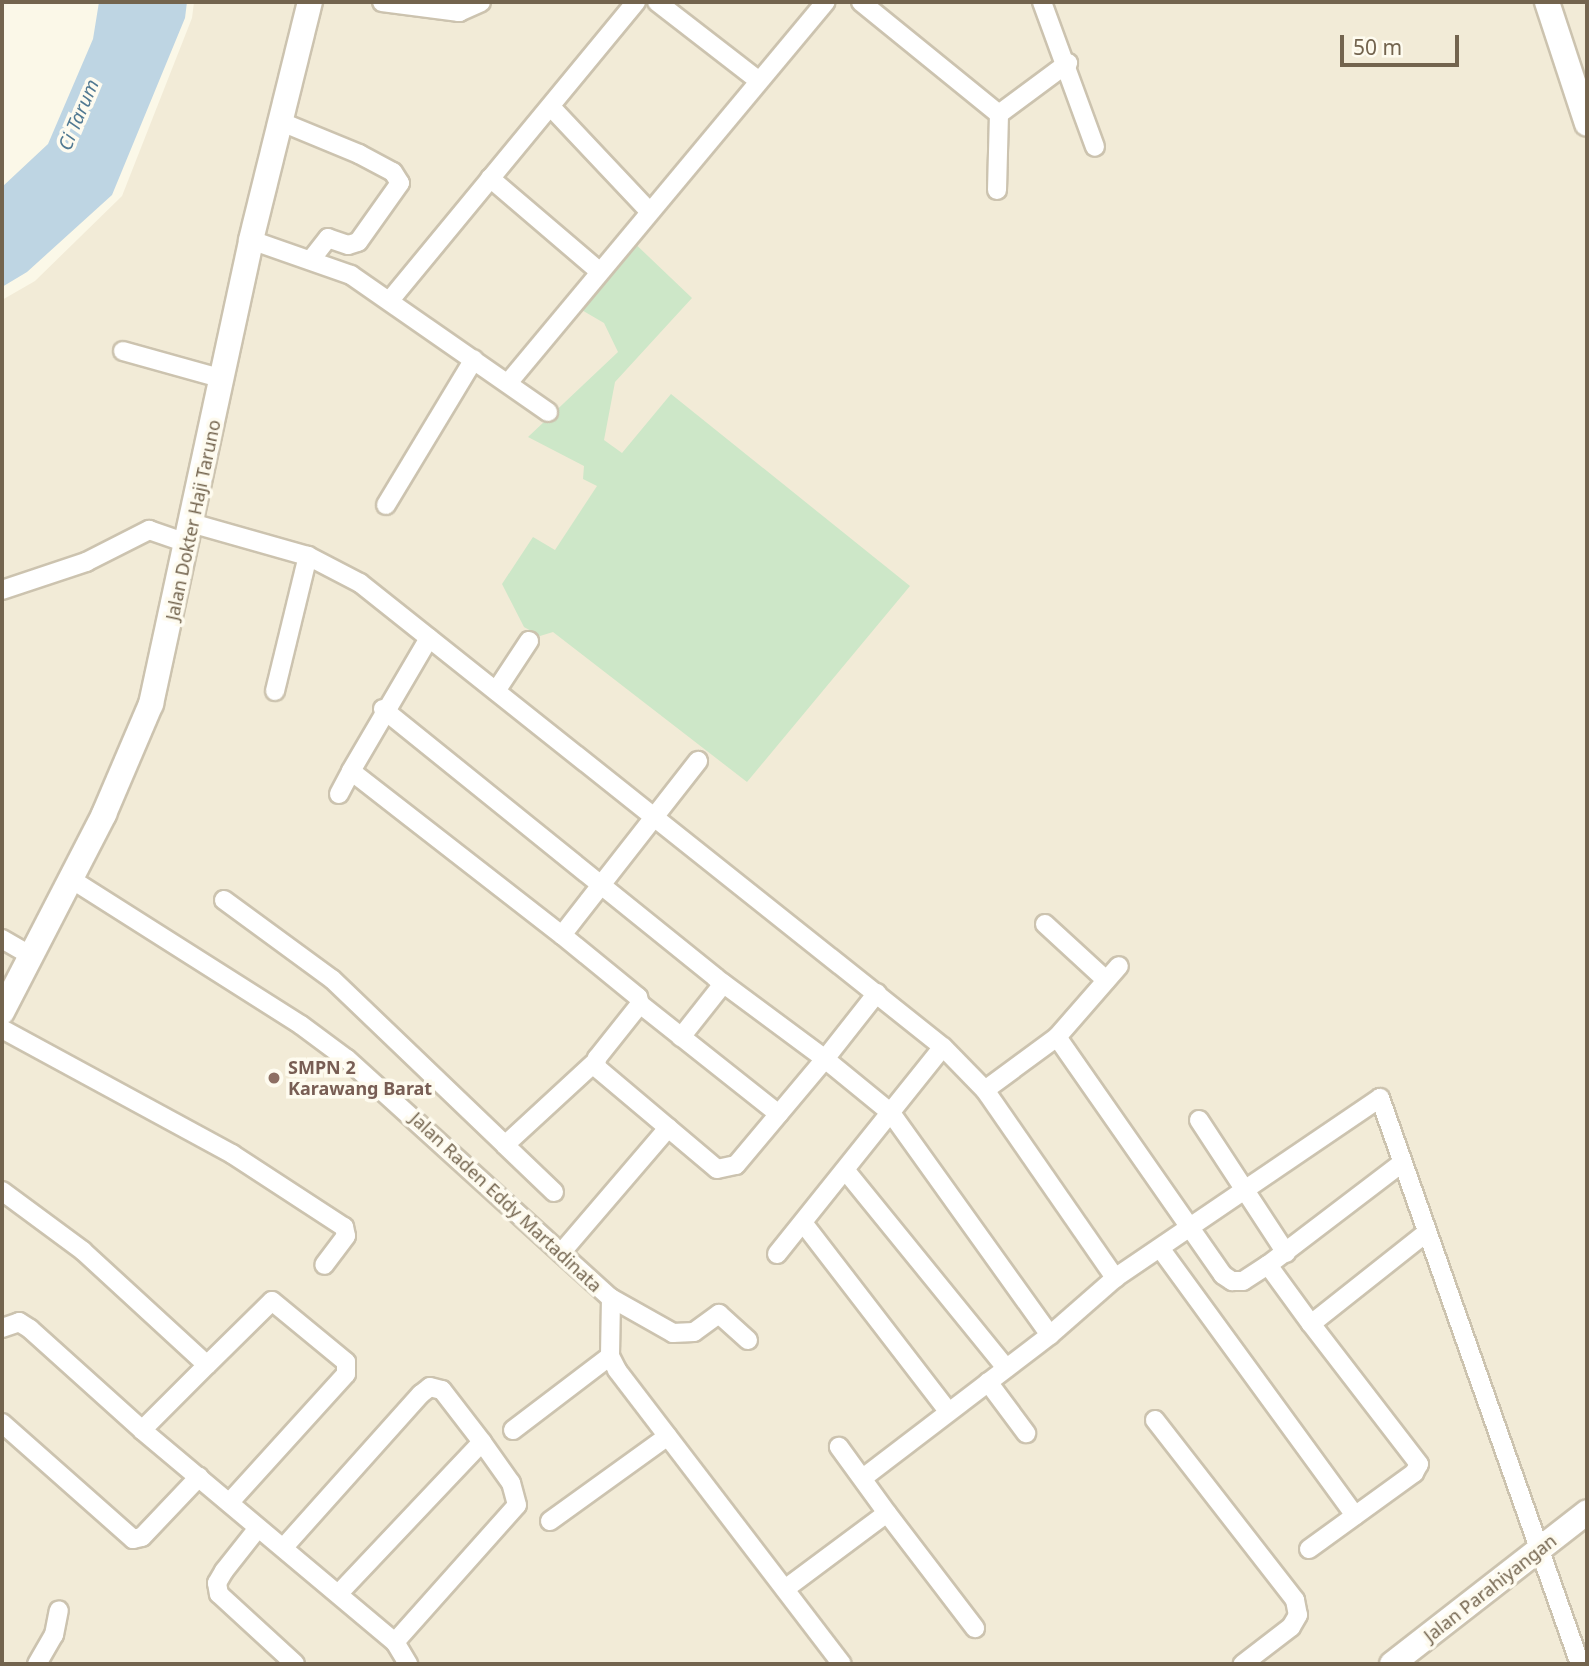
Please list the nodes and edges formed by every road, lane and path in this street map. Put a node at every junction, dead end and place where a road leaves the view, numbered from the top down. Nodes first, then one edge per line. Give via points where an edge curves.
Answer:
1 (310, 2) edge
2 (382, 2) edge
3 (481, 2) edge
4 (636, 2) edge
5 (657, 2) edge
6 (826, 2) edge
7 (861, 2) edge
8 (1042, 2) edge
9 (1547, 2) edge
10 (1068, 63) junction
11 (758, 80) junction
12 (551, 107) junction
13 (999, 114) junction
14 (279, 121) junction
15 (1587, 124) edge
16 (1095, 147) dead end
17 (490, 178) junction
18 (997, 190) dead end
19 (648, 210) junction
20 (251, 240) junction
21 (311, 260) junction
22 (599, 271) junction
23 (391, 299) junction
24 (123, 351) dead end
25 (474, 359) junction
26 (223, 379) junction
27 (508, 383) junction
28 (548, 412) dead end
29 (386, 505) dead end
30 (188, 533) junction
31 (308, 555) junction
32 (2, 590) edge
33 (429, 638) junction
34 (529, 641) dead end
35 (275, 691) dead end
36 (496, 691) junction
37 (383, 709) junction
38 (698, 761) dead end
39 (351, 771) junction
40 (339, 794) dead end
41 (653, 816) junction
42 (71, 879) junction
43 (600, 883) junction
44 (224, 900) dead end
45 (1045, 924) dead end
46 (562, 935) junction
47 (2, 939) edge
48 (31, 956) junction
49 (1119, 966) dead end
50 (1107, 979) junction
51 (723, 984) junction
52 (877, 993) junction
53 (640, 1004) junction
54 (2, 1012) edge
55 (2, 1029) edge
56 (681, 1037) junction
57 (1057, 1037) junction
58 (943, 1047) junction
59 (825, 1059) junction
60 (596, 1062) junction
61 (985, 1090) junction
62 (891, 1113) junction
63 (779, 1114) junction
64 (1199, 1120) dead end
65 (668, 1128) junction
66 (505, 1144) junction
67 (1402, 1163) junction
68 (846, 1171) junction
69 (1244, 1189) junction
70 (2, 1191) edge
71 (554, 1192) dead end
72 (804, 1224) junction
73 (1191, 1227) junction
74 (1426, 1233) junction
75 (1160, 1248) junction
76 (561, 1253) junction
77 (1286, 1253) junction
78 (777, 1254) dead end
79 (324, 1265) dead end
80 (1268, 1265) junction
81 (1115, 1278) junction
82 (611, 1298) junction
83 (1311, 1324) junction
84 (2, 1328) edge
85 (1050, 1335) junction
86 (748, 1340) dead end
87 (610, 1356) junction
88 (207, 1365) junction
89 (1006, 1368) junction
90 (988, 1382) junction
91 (947, 1410) junction
92 (1155, 1420) dead end
93 (2, 1423) edge
94 (142, 1430) junction
95 (513, 1430) dead end
96 (1026, 1433) dead end
97 (668, 1436) junction
98 (482, 1442) junction
99 (839, 1447) dead end
100 (199, 1477) junction
101 (863, 1478) junction
102 (229, 1503) junction
103 (1587, 1511) edge
104 (887, 1513) junction
105 (1355, 1515) junction
106 (550, 1521) dead end
107 (258, 1528) junction
108 (284, 1547) junction
109 (1542, 1547) junction
110 (1309, 1549) dead end
111 (785, 1589) junction
112 (339, 1592) junction
113 (59, 1610) dead end
114 (975, 1628) dead end
115 (1580, 1641) edge
116 (395, 1642) junction
117 (37, 1664) edge
118 (295, 1664) edge
119 (408, 1664) edge
120 (842, 1664) edge
121 (1243, 1664) edge
122 (1392, 1664) edge
123 (1580, 1664) edge

1 - 14 street, Jalan Dokter Haji Taruno
2 - 3 street via 459,12
4 - 12 street
5 - 11 street
6 - 11 street
7 - 13 street
8 - 10 street
9 - 15 street
10 - 13 street
10 - 16 street
11 - 19 street
12 - 17 street
12 - 19 street
13 - 18 street
14 - 20 street, Jalan Dokter Haji Taruno
14 - 21 street via 359,154 393,172 400,183 358,242 348,245 328,238
17 - 22 street
17 - 23 street
19 - 22 street
20 - 21 street
20 - 26 street, Jalan Dokter Haji Taruno
21 - 23 street via 351,275
22 - 27 street
23 - 25 street
24 - 26 street
25 - 27 street
25 - 29 street
26 - 30 street, Jalan Dokter Haji Taruno
27 - 28 street
30 - 31 street
30 - 32 street via 149,530 86,562
30 - 42 street, Jalan Dokter Haji Taruno via 151,704
31 - 33 street via 344,572
31 - 35 street
33 - 36 street
33 - 37 street
34 - 36 street
36 - 41 street
37 - 39 street
37 - 43 street
38 - 41 street
39 - 40 street
39 - 46 street
41 - 43 street
41 - 52 street
42 - 48 street, Jalan Dokter Haji Taruno
42 - 76 street, Jalan Raden Eddy Martadinata via 347,1059
43 - 46 street
43 - 51 street
44 - 66 street via 332,979
45 - 50 street
46 - 53 street via 638,997
47 - 48 street
48 - 54 street, Jalan Dokter Haji Taruno
49 - 50 street
50 - 57 street
51 - 56 street
51 - 59 street
52 - 58 street
52 - 59 street
53 - 56 street
53 - 60 street
55 - 79 street via 232,1154 344,1227 346,1236
56 - 63 street
57 - 61 street
57 - 73 street
58 - 61 street
58 - 62 street
59 - 62 street
59 - 63 street
60 - 65 street via 601,1074
60 - 66 street
61 - 81 street
62 - 68 street
62 - 85 street
63 - 65 street via 726,1170 717,1169
64 - 69 street
65 - 76 street
66 - 71 street
67 - 69 street via 1383,1100 1376,1098
67 - 74 street
67 - 77 street
68 - 72 street
68 - 89 street
69 - 73 street
69 - 77 street
70 - 88 street via 83,1251
72 - 78 street
72 - 91 street
73 - 75 street
73 - 80 street via 1232,1281 1243,1281
74 - 83 street
74 - 109 street
75 - 81 street
75 - 105 street
76 - 82 street, Jalan Raden Eddy Martadinata
77 - 80 street
80 - 83 street
81 - 85 street
82 - 86 street via 673,1333 694,1332 719,1314
82 - 87 street, Jalan Raden Eddy Martadinata
83 - 105 street via 1419,1464 1414,1473
84 - 94 street via 19,1322 30,1329
85 - 89 street
87 - 95 street
87 - 97 street
88 - 94 street
88 - 102 street via 272,1301 346,1362 340,1381
89 - 90 street
90 - 91 street
90 - 96 street
91 - 101 street
92 - 121 street via 1295,1600 1298,1615 1291,1627
93 - 100 street via 133,1538 142,1537
94 - 100 street
97 - 106 street
97 - 111 street
98 - 108 street via 442,1390 430,1387
98 - 112 street
98 - 116 street via 511,1483 517,1505
99 - 101 street
100 - 102 street
101 - 104 street
102 - 107 street
103 - 109 street, Jalan Parahiyangan
104 - 111 street
104 - 114 street
105 - 110 street
107 - 108 street
107 - 118 street via 224,1571 217,1583 219,1594
108 - 112 street
109 - 115 street
109 - 122 street, Jalan Parahiyangan
111 - 120 street
112 - 116 street
113 - 117 street via 54,1635
115 - 123 street
116 - 119 street

